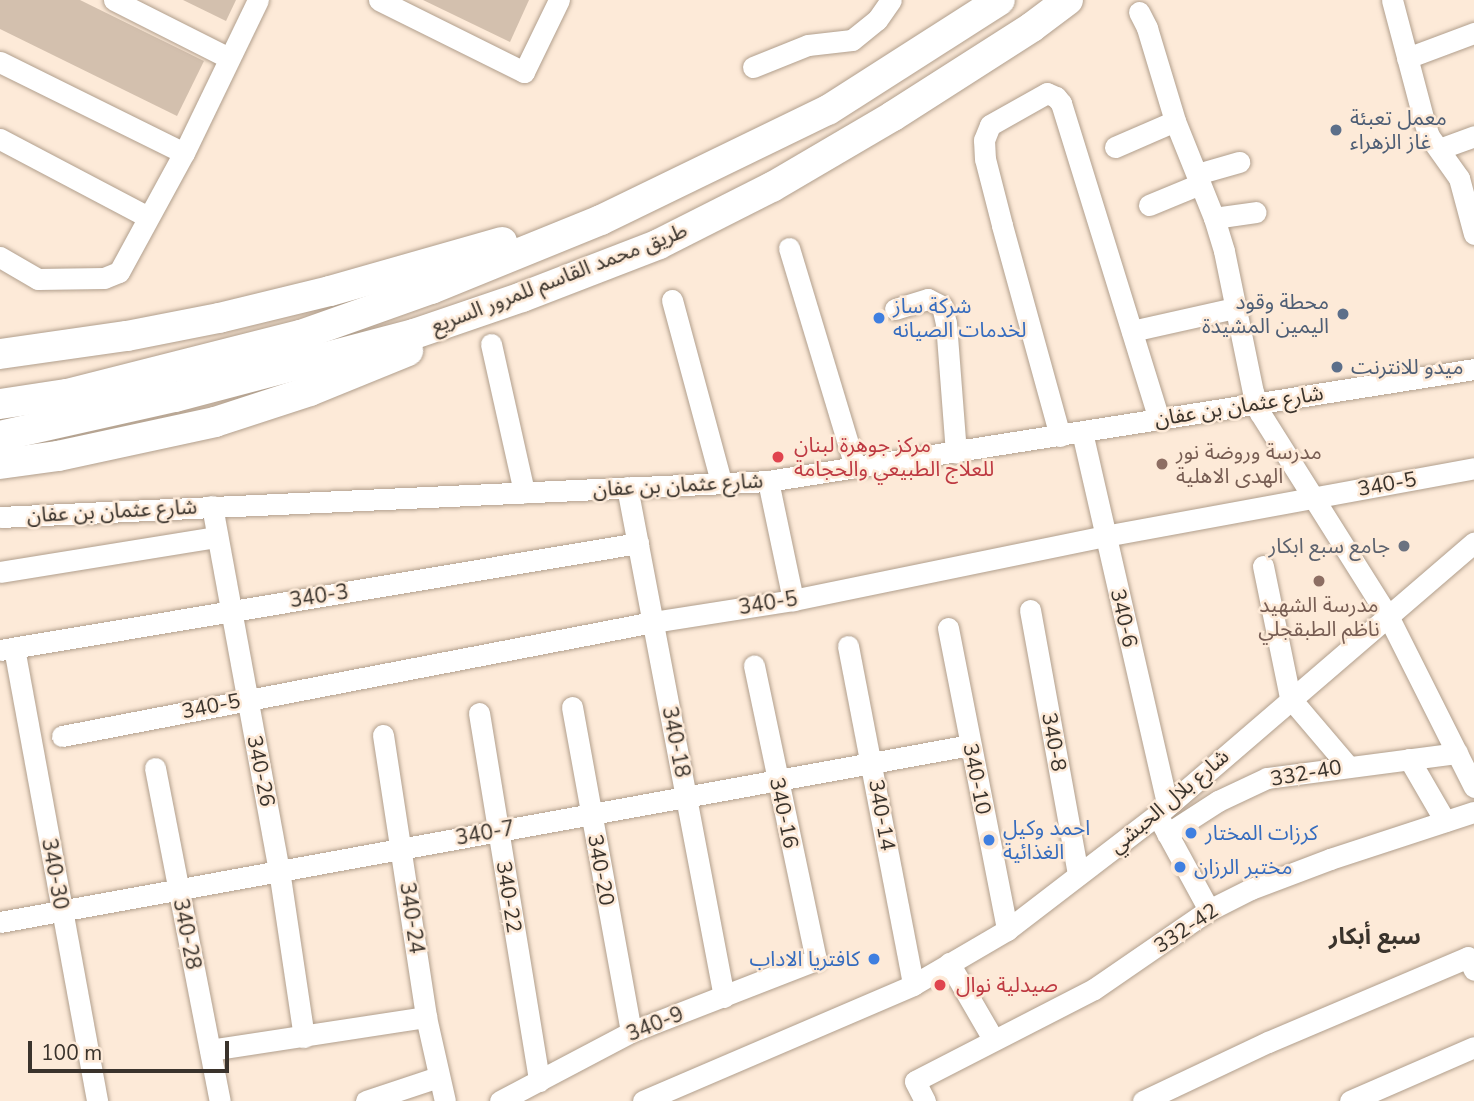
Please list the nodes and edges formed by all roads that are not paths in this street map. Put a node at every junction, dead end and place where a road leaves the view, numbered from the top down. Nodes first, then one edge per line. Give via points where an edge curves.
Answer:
1 (258, 0) edge
2 (379, 0) edge
3 (559, 0) edge
4 (891, 0) edge
5 (1000, 0) edge
6 (1068, 0) edge
7 (1392, 0) edge
8 (128, 3) edge
9 (1139, 12) dead end
10 (1474, 33) edge
11 (229, 58) junction
12 (1407, 58) junction
13 (0, 62) edge
14 (753, 67) dead end
15 (1175, 121) junction
16 (1474, 136) edge
17 (0, 139) edge
18 (1115, 148) dead end
19 (1439, 149) junction
20 (184, 153) junction
21 (1239, 162) dead end
22 (1198, 179) junction
23 (1149, 205) dead end
24 (1256, 212) dead end
25 (148, 216) junction
26 (1214, 218) junction
27 (601, 220) junction
28 (1474, 234) edge
29 (789, 248) dead end
30 (0, 257) edge
31 (522, 297) junction
32 (672, 300) dead end
33 (1235, 308) junction
34 (895, 309) dead end
35 (1132, 331) junction
36 (491, 344) dead end
37 (0, 354) edge
38 (1474, 369) edge
39 (1256, 403) junction
40 (0, 404) edge
41 (1159, 419) junction
42 (1082, 432) junction
43 (0, 436) edge
44 (1060, 436) junction
45 (956, 453) junction
46 (0, 464) edge
47 (855, 467) junction
48 (1474, 468) edge
49 (768, 481) junction
50 (721, 482) junction
51 (627, 487) junction
52 (524, 492) junction
53 (1313, 497) junction
54 (212, 506) junction
55 (0, 517) edge
56 (1105, 536) junction
57 (217, 537) junction
58 (1474, 542) edge
59 (638, 543) junction
60 (1263, 566) dead end
61 (0, 572) edge
62 (793, 600) junction
63 (1030, 610) dead end
64 (231, 611) junction
65 (1389, 618) junction
66 (653, 622) junction
67 (948, 628) dead end
68 (848, 646) dead end
69 (7, 649) edge
70 (754, 665) dead end
71 (247, 698) junction
72 (1290, 698) junction
73 (572, 708) dead end
74 (480, 713) dead end
75 (383, 735) dead end
76 (62, 736) dead end
77 (970, 745) junction
78 (1457, 753) junction
79 (1409, 759) junction
80 (872, 763) junction
81 (1348, 765) junction
82 (155, 768) dead end
83 (777, 780) junction
84 (1474, 786) edge
85 (686, 797) junction
86 (1162, 809) junction
87 (1474, 812) edge
88 (591, 814) junction
89 (1445, 821) junction
90 (499, 831) junction
91 (1167, 834) junction
92 (403, 848) junction
93 (279, 870) junction
94 (1078, 874) junction
95 (178, 889) junction
96 (62, 910) junction
97 (1209, 910) junction
98 (0, 922) edge
99 (1007, 930) junction
100 (816, 960) joint
101 (949, 963) junction
102 (1474, 970) edge
103 (913, 985) junction
104 (724, 997) junction
105 (426, 1017) junction
106 (631, 1032) junction
107 (304, 1037) junction
108 (993, 1039) junction
109 (1474, 1047) edge
110 (210, 1050) junction
111 (438, 1077) junction
112 (539, 1081) junction
113 (97, 1101) edge
114 (220, 1101) edge
115 (366, 1101) edge
116 (445, 1101) edge
117 (500, 1101) edge
118 (643, 1101) edge
119 (925, 1101) edge
120 (1143, 1101) edge
121 (1350, 1101) edge

1 - 11 street
2 - 3 street via 524,72
4 - 14 street via 877,20 852,40 808,45
5 - 27 highway, طريق محمد القاسم للمرور السريع via 828,110
6 - 31 highway, طريق محمد القاسم للمرور السريع via 905,109 772,187 659,244
7 - 12 street
8 - 11 street
9 - 15 street
10 - 12 street
11 - 20 street
12 - 19 street via 1426,129
13 - 20 street
15 - 18 street
15 - 22 street
16 - 19 street
17 - 25 street
19 - 28 street via 1459,178
20 - 25 street
21 - 22 street
22 - 23 street
22 - 26 street
24 - 26 street
25 - 30 street via 112,277 38,279
26 - 33 street
27 - 37 highway via 529,234 219,318
27 - 40 highway, طريق محمد القاسم للمرور السريع via 431,289 301,335 67,394
29 - 47 street
31 - 43 highway, طريق محمد القاسم للمرور السريع via 414,334 108,414
31 - 46 highway via 353,375 215,422 70,454
32 - 50 street
33 - 35 street
33 - 39 street
34 - 45 street via 928,299 942,306
35 - 41 street
35 - 44 street via 1061,103 1047,93 990,125 984,140 985,159
36 - 52 street
38 - 39 street, شارع عثمان بن عفان
39 - 41 street, شارع عثمان بن عفان
39 - 53 street
41 - 42 street, شارع عثمان بن عفان
42 - 44 street, شارع عثمان بن عفان
42 - 56 street, 340-6
44 - 45 street, شارع عثمان بن عفان
45 - 47 street, شارع عثمان بن عفان
47 - 49 street, شارع عثمان بن عفان
48 - 53 street, 340-5
49 - 50 street, شارع عثمان بن عفان
49 - 62 street
50 - 51 street, شارع عثمان بن عفان
51 - 52 street, شارع عثمان بن عفان
51 - 59 street, 340-18
52 - 54 street, شارع عثمان بن عفان
53 - 56 street, 340-5
53 - 65 street
54 - 55 street, شارع عثمان بن عفان
54 - 57 street, 340-26
56 - 62 street, 340-5
56 - 86 street, 340-6
57 - 61 street
57 - 64 street, 340-26
58 - 65 street, شارع بلال الحبشي
59 - 64 street, 340-3
59 - 66 street, 340-18
60 - 72 street
62 - 66 street, 340-5
63 - 94 street, 340-8
64 - 69 street, 340-3
64 - 71 street, 340-26
65 - 72 street, شارع بلال الحبشي
65 - 78 street
66 - 71 street, 340-5
66 - 85 street, 340-18
67 - 77 street, 340-10
68 - 80 street, 340-14
69 - 96 street, 340-30
70 - 83 street, 340-16
71 - 76 street, 340-5
71 - 93 street, 340-26
72 - 81 street
72 - 86 street, شارع بلال الحبشي
73 - 88 street, 340-20
74 - 90 street, 340-22
75 - 92 street, 340-24
77 - 80 street, 340-7
77 - 99 street, 340-10
78 - 79 street, 332-40
78 - 84 street
79 - 81 street, 332-40
79 - 89 street
80 - 83 street, 340-7
80 - 103 street, 340-14
81 - 91 street, 332-40 via 1267,778 1218,801
82 - 95 street, 340-28
83 - 85 street, 340-7
83 - 100 street, 340-16
85 - 88 street, 340-7
85 - 104 street, 340-18
86 - 91 street, 340-6
86 - 94 street, شارع بلال الحبشي
87 - 89 street, 332-42
88 - 90 street, 340-7
88 - 106 street, 340-20
89 - 97 street, 332-42 via 1274,881
90 - 92 street, 340-7
90 - 112 street, 340-22
91 - 97 street, 340-6
92 - 93 street, 340-7
92 - 105 street, 340-24
93 - 95 street, 340-7
93 - 107 street, 340-26
94 - 99 street, شارع بلال الحبشي
95 - 96 street, 340-7
95 - 110 street, 340-28
96 - 98 street, 340-7
96 - 113 street, 340-30
97 - 108 street, 332-42 via 1094,989
99 - 101 street, شارع بلال الحبشي
100 - 104 street, 340-9
101 - 103 street, شارع بلال الحبشي
101 - 108 street
102 - 120 street via 1468,957
103 - 118 street, شارع بلال الحبشي
104 - 106 street, 340-9
105 - 107 street
105 - 111 street, 340-24
106 - 112 street, 340-9
107 - 110 street
108 - 119 street, 332-42 via 915,1081
109 - 121 street
110 - 114 street, 340-28
111 - 115 street
111 - 116 street, 340-24
112 - 117 street, 340-9

